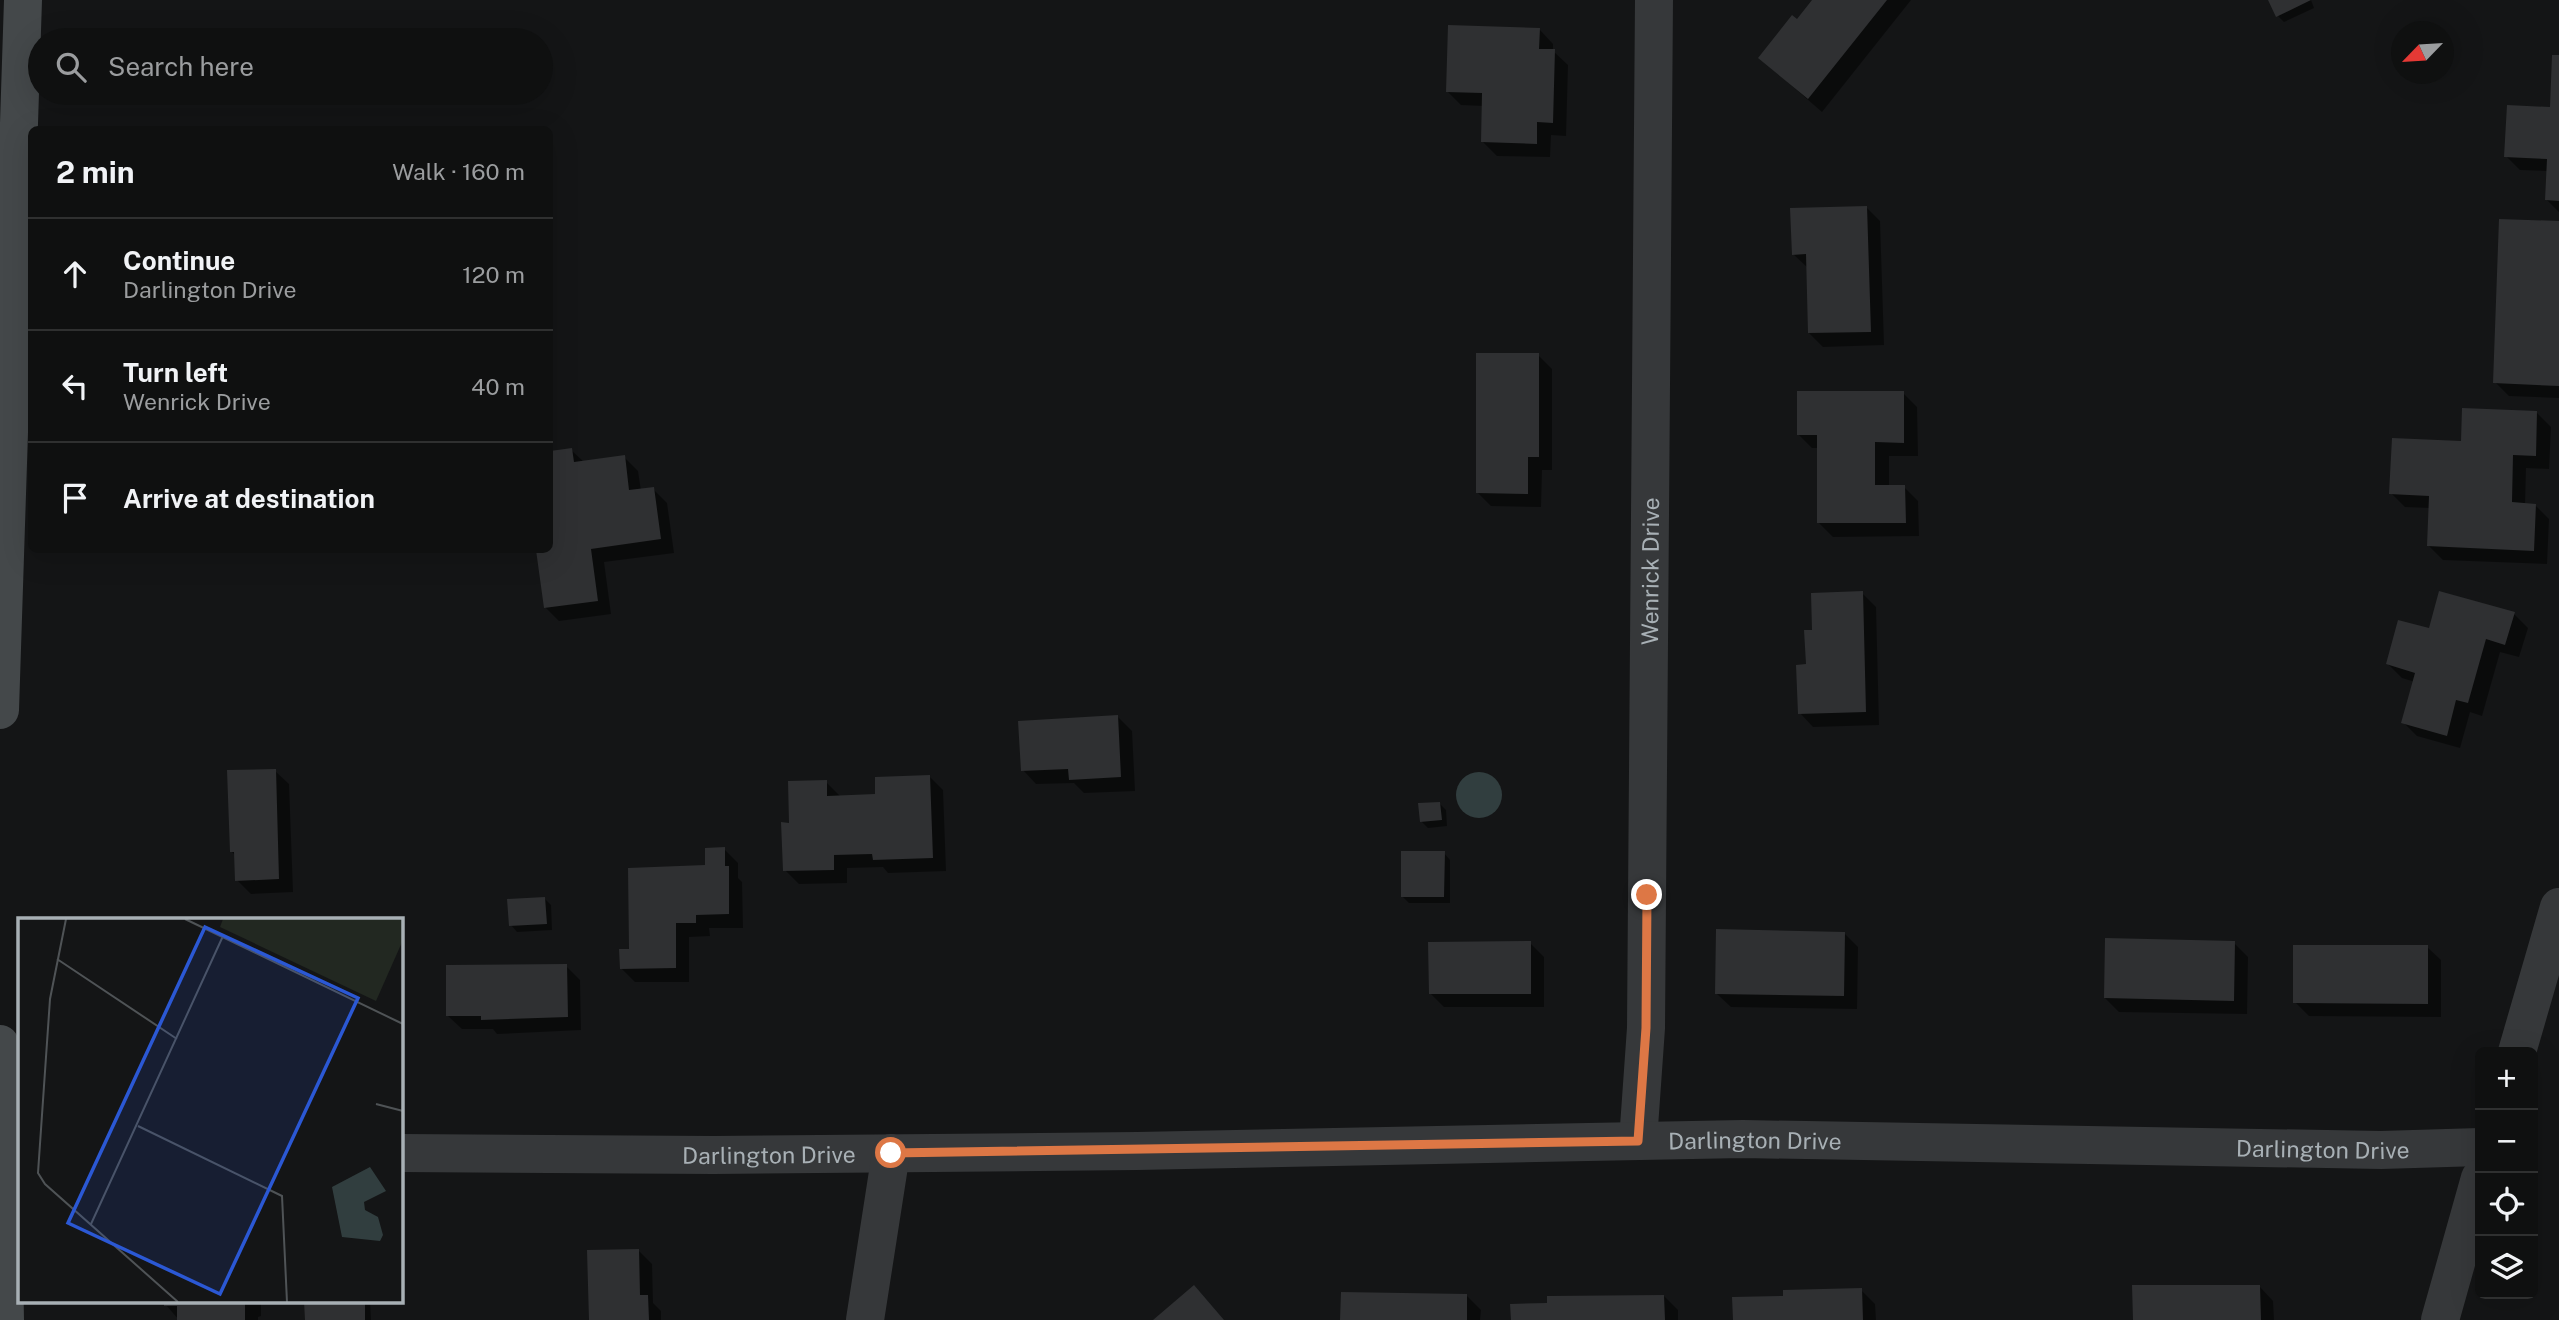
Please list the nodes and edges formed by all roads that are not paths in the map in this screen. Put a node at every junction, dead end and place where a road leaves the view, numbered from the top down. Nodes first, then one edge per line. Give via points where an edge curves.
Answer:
1 (23, 0) edge
2 (1654, 0) edge
3 (0, 710) edge
4 (2559, 907) edge
5 (0, 1044) edge
6 (2517, 1047) edge
7 (1638, 1141) junction
8 (2475, 1147) edge
9 (402, 1153) edge
10 (891, 1153) junction
11 (11, 1165) edge
12 (2475, 1196) edge
13 (2, 1219) edge
14 (5, 1320) edge
15 (865, 1320) edge
16 (2440, 1320) edge

1 - 3 main road
2 - 7 street, Wenrick Drive via 1646,1016
4 - 6 street
5 - 11 main road
7 - 8 street, Darlington Drive via 2381,1150
7 - 10 street, Darlington Drive
9 - 10 street, Darlington Drive
10 - 15 street
11 - 13 main road
12 - 16 street
13 - 14 main road

